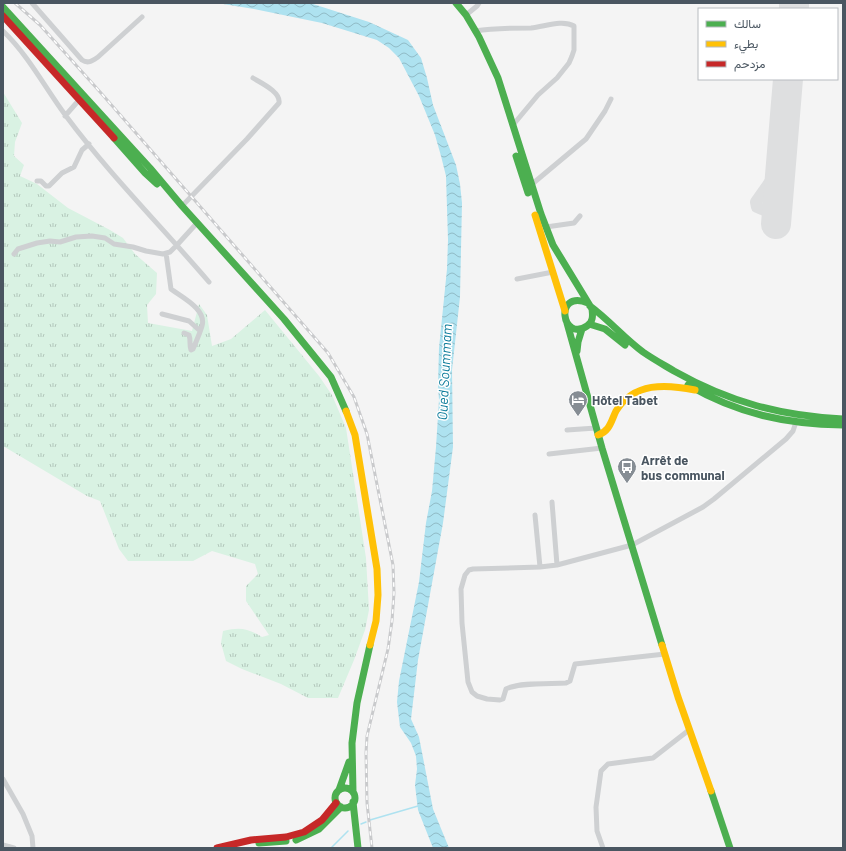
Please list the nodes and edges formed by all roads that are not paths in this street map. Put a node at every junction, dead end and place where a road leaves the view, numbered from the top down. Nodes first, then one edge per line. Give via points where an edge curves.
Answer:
1 (32, 3) edge
2 (451, 3) edge
3 (456, 3) edge
4 (479, 3) edge
5 (3, 7) edge
6 (3, 16) edge
7 (466, 16) junction
8 (142, 17) dead end
9 (3, 31) edge
10 (475, 31) junction
11 (253, 78) dead end
12 (611, 99) dead end
13 (79, 100) junction
14 (65, 116) junction
15 (513, 125) junction
16 (89, 144) junction
17 (37, 181) dead end
18 (532, 184) junction
19 (175, 199) junction
20 (182, 206) junction
21 (580, 216) dead end
22 (197, 223) junction
23 (546, 227) junction
24 (177, 245) junction
25 (166, 253) junction
26 (14, 254) dead end
27 (553, 272) junction
28 (517, 279) dead end
29 (209, 282) dead end
30 (589, 305) junction
31 (565, 311) junction
32 (162, 314) dead end
33 (567, 323) junction
34 (589, 324) junction
35 (582, 329) junction
36 (200, 330) junction
37 (184, 333) dead end
38 (576, 354) junction
39 (696, 391) junction
40 (843, 419) edge
41 (796, 422) junction
42 (843, 425) edge
43 (567, 430) dead end
44 (597, 432) junction
45 (602, 448) junction
46 (549, 454) dead end
47 (552, 502) dead end
48 (535, 515) dead end
49 (632, 545) junction
50 (557, 565) junction
51 (540, 567) junction
52 (665, 654) junction
53 (689, 730) junction
54 (351, 753) junction
55 (3, 779) edge
56 (339, 790) junction
57 (352, 792) junction
58 (353, 802) junction
59 (340, 806) junction
60 (3, 845) edge
61 (14, 848) edge
62 (33, 848) edge
63 (217, 848) edge
64 (235, 848) edge
65 (352, 848) edge
66 (358, 848) edge
67 (603, 848) edge
68 (730, 848) edge

1 - 8 street via 86,62 98,57
2 - 27 main road via 475,40 494,83
3 - 7 main road
4 - 7 street
5 - 19 main road via 150,168
6 - 13 main road
7 - 10 main road
9 - 14 street via 20,49
10 - 15 main road via 498,78
10 - 15 street via 555,24 574,26 574,50 569,63
11 - 20 street via 276,94 279,103
12 - 18 street via 606,111 586,139
13 - 14 street
13 - 19 main road via 145,173
14 - 16 street
15 - 18 main road
16 - 17 street via 82,150 74,167 62,173 49,186
16 - 24 street
18 - 23 main road
19 - 20 main road
20 - 22 main road
21 - 23 street via 574,223
22 - 24 street
22 - 54 main road via 324,367 339,392 351,422 377,569 378,609 357,703
23 - 30 main road via 561,259
24 - 25 street
24 - 29 street
25 - 26 street via 114,244 105,238 92,236 23,246
25 - 36 street via 171,289 196,308 202,323
27 - 28 street
27 - 31 main road
30 - 31 main road via 576,300 569,304
30 - 34 main road via 593,317
30 - 40 main road via 645,354 688,380 720,395 775,412
31 - 33 main road
32 - 36 street via 189,321
33 - 35 main road via 573,328
33 - 38 main road
34 - 35 main road
34 - 39 main road via 605,328 636,354
35 - 38 main road
36 - 37 street via 192,350 189,335
38 - 44 main road
39 - 41 main road via 761,416
39 - 44 main road via 670,386 643,389 625,401 616,411 604,433
41 - 42 main road
41 - 49 street via 786,439 714,499
43 - 44 street
44 - 45 main road
45 - 46 street
45 - 49 main road
47 - 50 street
48 - 51 street
49 - 50 street
49 - 52 main road
50 - 51 street
51 - 52 street via 474,569 469,570 466,576 461,589 462,623 468,682 472,692 477,696 500,700 510,687 566,683 570,681 575,664
52 - 53 main road
53 - 67 street via 653,758 608,764 602,771 596,807 597,831
53 - 68 main road
54 - 56 main road
54 - 57 main road
55 - 62 street via 23,814 32,836
56 - 57 main road via 346,788
56 - 59 main road via 335,796
57 - 58 main road
58 - 59 main road via 348,807
58 - 66 main road
59 - 63 main road via 318,824 298,834 256,839
59 - 64 main road via 320,829 298,839
59 - 65 main road via 350,820
60 - 61 street

